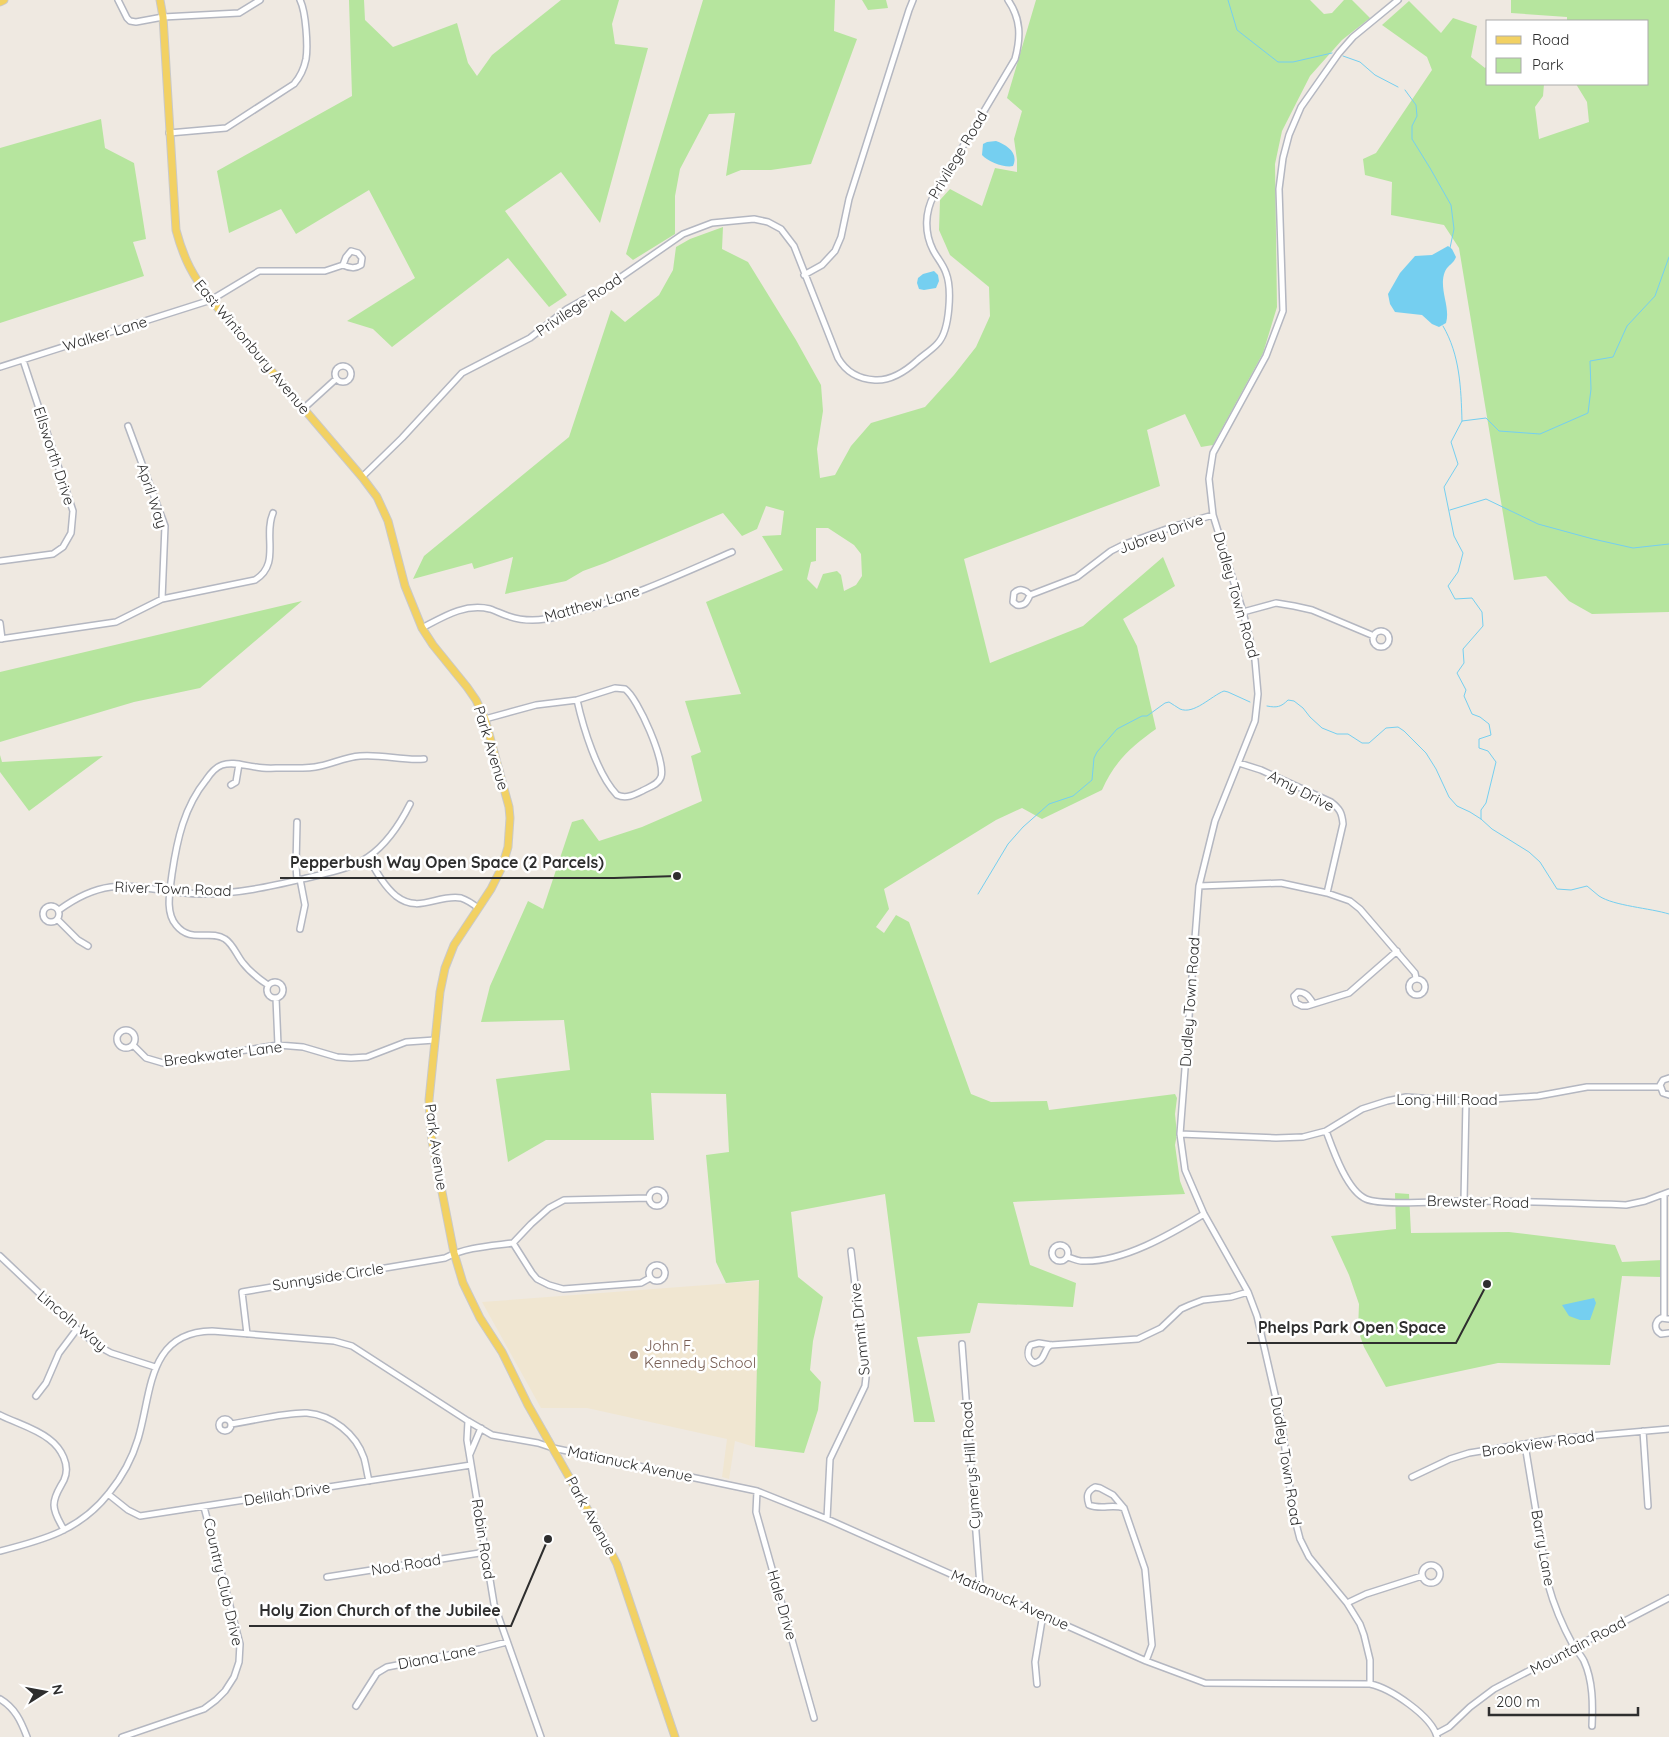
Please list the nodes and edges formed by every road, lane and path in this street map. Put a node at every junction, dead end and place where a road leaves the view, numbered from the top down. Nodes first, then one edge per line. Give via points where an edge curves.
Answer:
1 (4, 0) edge
2 (118, 0) edge
3 (160, 0) edge
4 (260, 0) edge
5 (300, 0) edge
6 (913, 0) edge
7 (1008, 0) edge
8 (1398, 0) edge
9 (0, 2) edge
10 (163, 17) junction
11 (170, 133) junction
12 (343, 265) dead end
13 (804, 275) junction
14 (211, 300) junction
15 (22, 360) junction
16 (0, 367) edge
17 (336, 379) dead end
18 (303, 409) junction
19 (128, 426) dead end
20 (362, 477) junction
21 (273, 514) dead end
22 (1213, 515) junction
23 (397, 551) joint
24 (732, 552) dead end
25 (0, 561) edge
26 (1030, 595) dead end
27 (162, 599) junction
28 (1243, 612) junction
29 (0, 623) edge
30 (422, 628) junction
31 (1374, 636) dead end
32 (1, 639) edge
33 (577, 700) junction
34 (485, 719) junction
35 (424, 759) dead end
36 (1239, 763) junction
37 (239, 764) junction
38 (231, 785) dead end
39 (410, 804) dead end
40 (297, 822) dead end
41 (368, 858) junction
42 (299, 879) junction
43 (1199, 886) junction
44 (170, 890) junction
45 (1326, 893) junction
46 (478, 908) junction
47 (59, 910) junction
48 (58, 920) junction
49 (300, 929) dead end
50 (88, 946) dead end
51 (1397, 951) junction
52 (1416, 978) dead end
53 (268, 985) junction
54 (276, 998) junction
55 (1313, 1003) dead end
56 (434, 1040) junction
57 (278, 1044) junction
58 (133, 1045) dead end
59 (1669, 1078) edge
60 (1660, 1087) junction
61 (1669, 1095) edge
62 (1466, 1101) junction
63 (1326, 1131) junction
64 (1180, 1134) junction
65 (1667, 1193) edge
66 (649, 1198) dead end
67 (1464, 1201) junction
68 (1204, 1214) junction
69 (513, 1243) junction
70 (851, 1251) dead end
71 (454, 1253) junction
72 (0, 1256) edge
73 (1067, 1257) dead end
74 (650, 1278) dead end
75 (1248, 1292) junction
76 (1667, 1318) edge
77 (77, 1329) junction
78 (1669, 1332) edge
79 (247, 1334) junction
80 (962, 1344) dead end
81 (1051, 1345) junction
82 (155, 1368) junction
83 (36, 1396) dead end
84 (0, 1415) edge
85 (468, 1421) junction
86 (231, 1424) dead end
87 (481, 1428) junction
88 (1669, 1429) edge
89 (1643, 1431) junction
90 (1525, 1445) junction
91 (553, 1448) junction
92 (470, 1454) junction
93 (471, 1465) junction
94 (1412, 1477) dead end
95 (368, 1480) junction
96 (757, 1491) junction
97 (108, 1494) junction
98 (1648, 1506) dead end
99 (204, 1507) junction
100 (1124, 1508) junction
101 (827, 1519) junction
102 (64, 1530) junction
103 (0, 1551) edge
104 (486, 1552) junction
105 (1422, 1576) dead end
106 (327, 1577) dead end
107 (980, 1586) junction
108 (1669, 1598) edge
109 (1347, 1603) junction
110 (1043, 1614) junction
111 (507, 1642) junction
112 (1575, 1648) junction
113 (1146, 1661) junction
114 (1037, 1684) dead end
115 (1370, 1684) junction
116 (0, 1699) edge
117 (356, 1706) dead end
118 (814, 1718) dead end
119 (1592, 1726) dead end
120 (1437, 1735) edge
121 (27, 1737) edge
122 (122, 1737) edge
123 (541, 1737) edge
124 (675, 1737) edge

1 - 9 main road
2 - 10 street via 130,21
3 - 10 main road, East Wintonbury Avenue
4 - 10 street via 240,13
5 - 11 street via 304,10 306,55 302,73 294,84 226,128
6 - 13 street via 849,199 841,237 835,251
7 - 13 street, Privilege Road via 1019,26 1016,59 927,212 929,239 948,279 946,324 939,342 907,370 892,378 876,380 857,376 838,358
8 - 22 street, Dudley Town Road via 1353,36 1339,53 1301,106 1289,135 1279,188 1283,311 1266,356 1213,453 1209,479
10 - 11 main road, East Wintonbury Avenue
11 - 14 main road, East Wintonbury Avenue via 176,230 189,268
12 - 14 street, Walker Lane via 325,271 259,271
13 - 20 street, Privilege Road via 788,236 768,222 746,218 693,229 568,309 530,338 462,373
14 - 15 street, Walker Lane
14 - 18 main road, East Wintonbury Avenue
15 - 16 street, Walker Lane
15 - 25 street, Ellsworth Drive via 72,511 71,533 53,554
17 - 18 street
18 - 20 main road, East Wintonbury Avenue
19 - 27 street, April Way via 165,526
20 - 23 main road, East Wintonbury Avenue via 377,497
21 - 27 street via 270,521 270,561 262,576
22 - 26 street, Jubrey Drive via 1125,544 1077,577
22 - 28 street, Dudley Town Road
23 - 30 main road, Park Avenue via 405,586
24 - 30 street, Matthew Lane via 612,602 547,619 507,616 490,609 461,609
27 - 32 street via 116,622
28 - 31 street via 1276,603 1294,606 1312,610
28 - 36 street, Dudley Town Road via 1255,660 1258,694 1255,721
29 - 32 street
30 - 34 main road, Park Avenue via 472,694
33 - 33 street via 586,735 613,790 621,797 627,797 656,784 662,769 655,743 633,696 625,689 616,688
33 - 34 street via 536,705
34 - 46 main road, Park Avenue via 509,807 510,828 502,867
35 - 37 street via 360,756 321,766 297,768
36 - 43 street, Dudley Town Road via 1215,822
36 - 45 street, Amy Drive via 1261,770 1338,807 1343,824
37 - 38 street via 236,782
37 - 44 street via 219,766 197,792 179,833
39 - 41 street, River Town Road via 399,826
40 - 42 street via 296,866
41 - 42 street, River Town Road
41 - 46 street via 384,883 403,900 425,904 461,898
42 - 44 street, River Town Road via 230,893
42 - 49 street via 304,905
43 - 45 street via 1280,883
43 - 64 street, Dudley Town Road
44 - 47 street, River Town Road via 132,885 106,887 81,896
44 - 53 street via 170,913 181,930 193,936 224,938 243,964
45 - 51 street via 1350,901 1360,909
46 - 56 main road, Park Avenue via 454,945 445,968
47 - 48 street
47 - 48 street, River Town Road via 49,906 43,912 48,921
48 - 50 street
51 - 52 street
51 - 55 street via 1349,993
53 - 54 street via 268,994
53 - 54 street via 276,982 283,986 283,993
54 - 57 street
56 - 57 street, Breakwater Lane via 406,1042 367,1057 352,1058 338,1058 303,1047
56 - 71 main road, Park Avenue via 429,1100 432,1141
57 - 58 street, Breakwater Lane via 163,1064 146,1058
59 - 60 street via 1663,1080
60 - 61 street
60 - 62 street, Long Hill Road via 1588,1086 1538,1096
62 - 63 street, Long Hill Road via 1406,1097 1386,1101 1362,1109
62 - 67 street
63 - 64 street, Long Hill Road via 1303,1137 1276,1138
63 - 67 street, Brewster Road via 1354,1189 1366,1198
64 - 68 street, Dudley Town Road via 1185,1170
65 - 67 street, Brewster Road via 1626,1205
65 - 76 street
66 - 69 street via 564,1200 548,1208
68 - 73 street via 1160,1240 1137,1249 1081,1261
68 - 75 street, Dudley Town Road
69 - 71 street
69 - 74 street via 538,1279 563,1289 641,1283
70 - 101 street, Summit Drive via 866,1377 865,1386 830,1459
71 - 79 street, Sunnyside Circle via 445,1258 242,1292
71 - 91 main road, Park Avenue via 480,1318 502,1352
72 - 77 street, Lincoln Way
75 - 81 street via 1190,1305 1161,1328 1138,1339
75 - 109 street, Dudley Town Road via 1257,1316 1282,1425 1296,1528 1309,1558
76 - 78 street via 1657,1321 1656,1328 1661,1334
77 - 82 street, Lincoln Way via 106,1351
77 - 83 street via 61,1348
79 - 82 street, Matianuck Avenue via 207,1332 189,1335 170,1346
79 - 85 street, Matianuck Avenue via 346,1344
80 - 107 street, Cymerys Hill Road
81 - 81 street via 1031,1345 1030,1360 1039,1362
82 - 97 street, Matianuck Avenue via 135,1447 123,1473
84 - 102 street via 46,1437 63,1457 66,1474 54,1507
85 - 87 street, Matianuck Avenue
85 - 92 street, Robin Road
86 - 95 street via 307,1413 325,1417 348,1432 359,1446
87 - 91 street, Matianuck Avenue via 492,1435
87 - 92 street, Robin Road
88 - 89 street, Brookview Road
89 - 90 street, Brookview Road
89 - 98 street
90 - 94 street, Brookview Road via 1450,1458
90 - 112 street, Barry Lane via 1552,1598
91 - 96 street, Matianuck Avenue
91 - 124 main road, Park Avenue via 617,1564
92 - 93 street, Robin Road
93 - 95 street, Delilah Drive
93 - 104 street, Robin Road
95 - 99 street, Delilah Drive
96 - 101 street, Matianuck Avenue
96 - 118 street, Hale Drive via 756,1512
97 - 99 street, Delilah Drive via 140,1516
97 - 102 street, Matianuck Avenue via 83,1518
99 - 122 street, Country Club Drive via 240,1644 234,1677 204,1709
100 - 100 street via 1113,1496 1095,1486 1087,1494 1089,1505 1096,1508 1112,1505
100 - 113 street via 1145,1569 1152,1645
101 - 107 street, Matianuck Avenue
102 - 103 street, Matianuck Avenue via 46,1539
104 - 106 street, Nod Road
104 - 111 street, Robin Road via 494,1604
105 - 109 street
107 - 110 street, Matianuck Avenue
108 - 112 street, Mountain Road
109 - 115 street, Dudley Town Road via 1364,1635 1370,1660
110 - 113 street, Matianuck Avenue
110 - 114 street via 1035,1662
111 - 117 street, Diana Lane via 387,1667 377,1673
111 - 123 street, Robin Road
112 - 119 street, Barry Lane via 1584,1661 1591,1683
112 - 120 street, Mountain Road via 1494,1690
113 - 115 street, Matianuck Avenue via 1205,1683
115 - 120 street, Mountain Road via 1392,1692 1422,1715
116 - 121 street via 17,1714

